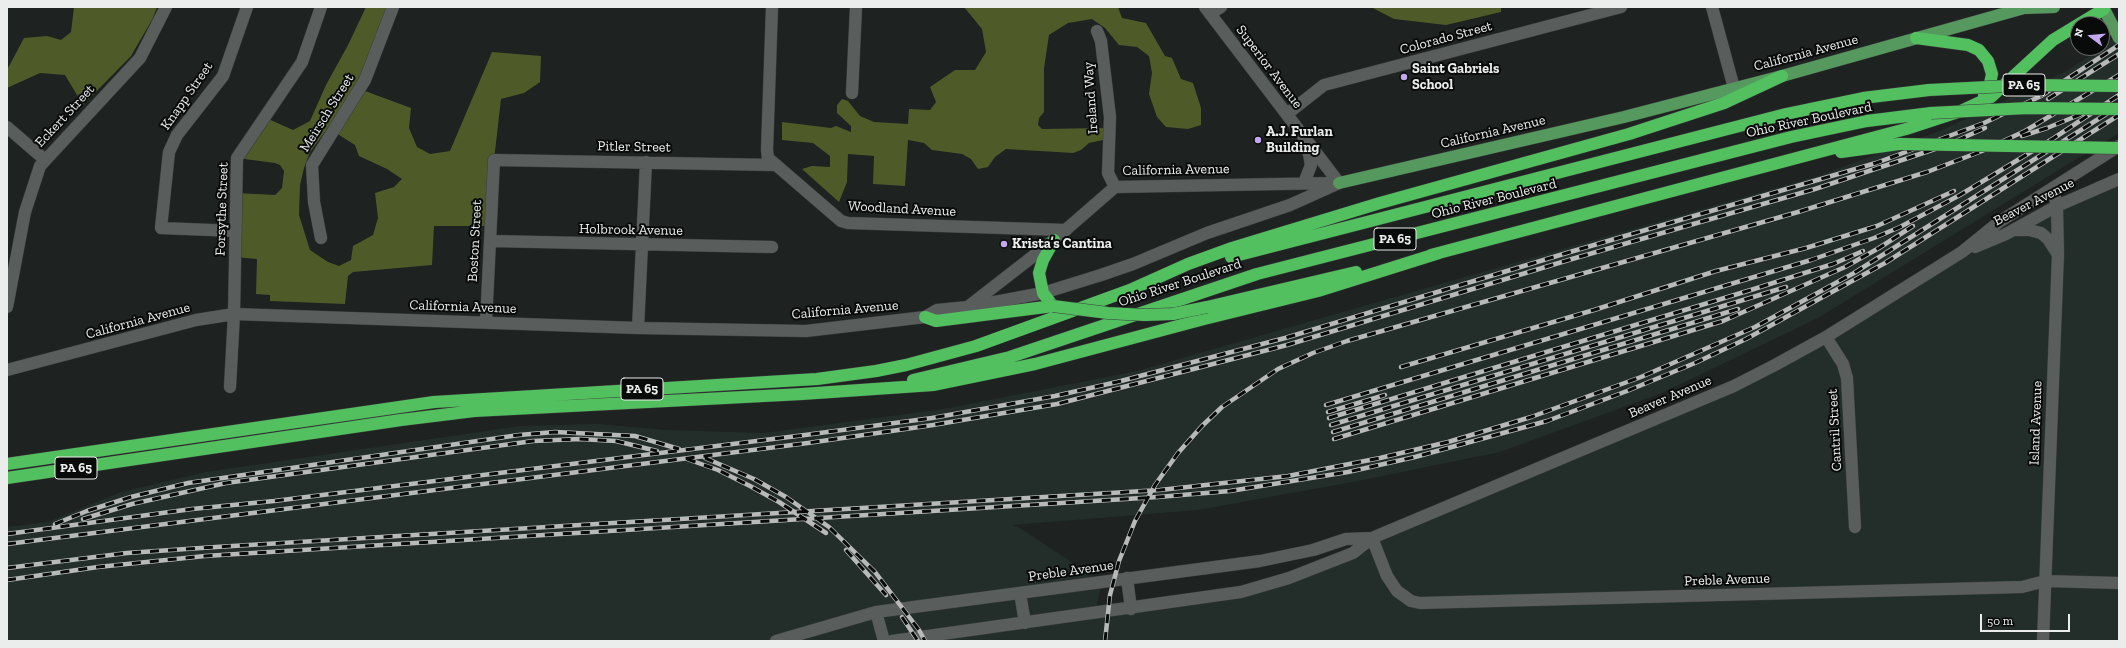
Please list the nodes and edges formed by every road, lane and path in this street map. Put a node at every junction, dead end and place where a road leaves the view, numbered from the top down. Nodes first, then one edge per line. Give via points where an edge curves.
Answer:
1 (166, 7) edge
2 (247, 7) edge
3 (321, 7) edge
4 (393, 7) edge
5 (772, 7) edge
6 (856, 7) edge
7 (866, 7) edge
8 (1221, 7) edge
9 (1621, 7) edge
10 (1712, 7) edge
11 (2054, 7) edge
12 (2026, 8) edge
13 (2105, 8) edge
14 (1208, 11) edge
15 (1097, 31) dead end
16 (2118, 36) edge
17 (1916, 38) junction
18 (1782, 76) junction
19 (2119, 82) edge
20 (2059, 85) junction
21 (2119, 86) edge
22 (1734, 88) junction
23 (852, 93) dead end
24 (1974, 106) junction
25 (2119, 109) edge
26 (1287, 114) junction
27 (7, 127) edge
28 (1306, 139) junction
29 (2119, 147) edge
30 (44, 159) junction
31 (494, 160) joint
32 (1787, 161) junction
33 (646, 162) junction
34 (775, 165) junction
35 (2119, 178) edge
36 (1339, 182) junction
37 (1304, 183) junction
38 (1115, 187) junction
39 (2057, 187) junction
40 (2057, 206) junction
41 (1066, 230) junction
42 (2014, 230) junction
43 (236, 231) junction
44 (321, 238) dead end
45 (1054, 240) junction
46 (490, 241) junction
47 (642, 246) junction
48 (772, 247) dead end
49 (1962, 252) junction
50 (1438, 253) junction
51 (2058, 254) junction
52 (1130, 290) junction
53 (1047, 302) junction
54 (7, 306) edge
55 (968, 307) junction
56 (234, 314) junction
57 (925, 317) junction
58 (486, 322) junction
59 (638, 328) junction
60 (1826, 337) junction
61 (7, 370) edge
62 (230, 387) dead end
63 (865, 389) junction
64 (7, 464) edge
65 (7, 478) edge
66 (1855, 527) dead end
67 (1372, 538) junction
68 (1127, 578) junction
69 (2045, 581) junction
70 (2119, 583) edge
71 (1020, 593) junction
72 (1132, 609) junction
73 (876, 612) junction
74 (1025, 623) junction
75 (776, 641) edge
76 (884, 641) edge
77 (892, 641) edge
78 (2043, 641) edge

1 - 30 street, Eckert Street via 140,58
2 - 43 street, Knapp Street via 223,76 177,135 169,152 161,228
3 - 43 street, Forsythe Street via 302,62 237,158
4 - 44 street, Meirsch Street via 365,80 312,165 314,202
5 - 34 street, Woodland Avenue via 767,150 768,158
6 - 7 street
6 - 23 street
8 - 14 street
9 - 26 street, Colorado Street via 1324,85
10 - 22 street
11 - 12 main road, California Avenue
12 - 17 main road, California Avenue
13 - 16 main road
13 - 24 highway via 2053,40 1991,97
14 - 26 street, Superior Avenue
15 - 38 street, Ireland Way via 1101,41 1110,117 1108,173
17 - 18 main road, California Avenue
17 - 24 highway via 1968,45 1984,55 1991,67 1992,80
18 - 22 main road, California Avenue
18 - 52 highway via 1724,103 1629,134 1380,203 1240,246 1188,264
19 - 20 highway, bridge
20 - 21 highway, Ohio River Boulevard / PA 65, bridge
20 - 52 highway, Ohio River Boulevard / PA 65, bridge via 1930,90 1863,98 1786,114 1262,248
22 - 36 main road, California Avenue via 1624,117
24 - 32 highway via 1906,129
25 - 63 highway, Ohio River Boulevard / PA 65, bridge via 2028,108 1932,113 1867,121 1791,137 1265,272 1010,356
26 - 28 street, Superior Avenue
27 - 30 street
28 - 36 street, Superior Avenue
28 - 37 street via 1310,165
29 - 32 highway, bridge via 1899,144
29 - 39 street, Beaver Avenue
30 - 54 street, Eckert Street via 25,212
31 - 33 street, Pitler Street
31 - 46 street, Boston Street
32 - 50 highway
33 - 34 street, Pitler Street
33 - 47 street
34 - 41 street, Woodland Avenue via 844,223
35 - 40 street, Beaver Avenue
36 - 37 street, California Avenue
36 - 53 street, California Avenue via 1290,205 1207,233
37 - 38 street, California Avenue
38 - 41 street, California Avenue
39 - 40 street, Island Avenue
39 - 49 street, Beaver Avenue via 1999,222
40 - 42 street, Beaver Avenue
40 - 51 street, Island Avenue
41 - 45 street, California Avenue
42 - 49 street, Beaver Avenue
42 - 51 street via 2041,233 2048,238
43 - 56 street, Forsythe Street
45 - 53 highway via 1039,273
45 - 55 street, California Avenue
46 - 47 street, Holbrook Avenue
46 - 58 street, Boston Street
47 - 48 street, Holbrook Avenue
47 - 59 street
49 - 60 street, Beaver Avenue
50 - 53 highway, bridge via 1173,314 1108,313
50 - 63 highway via 1318,291 1035,364 933,385
51 - 69 street, Island Avenue
52 - 64 highway, PA 65 via 976,346 876,371 779,382 670,386 434,402
53 - 55 street, California Avenue
53 - 57 highway via 936,321
55 - 57 street, California Avenue via 937,310
56 - 58 street, California Avenue
56 - 61 street, California Avenue via 196,320
56 - 62 street, Forsythe Street
57 - 59 street, California Avenue via 806,331
58 - 59 street, California Avenue
60 - 66 street, Cantril Street via 1843,364 1847,378
60 - 67 street, Beaver Avenue via 1734,386
63 - 65 highway, PA 65 via 474,411
67 - 68 street, Preble Avenue via 1346,539 1313,550 1260,561
67 - 69 street, Preble Avenue via 1387,576 1396,591 1411,601 1420,603 2022,587
67 - 72 street via 1353,553 1289,578 1241,592
68 - 71 street, Preble Avenue
68 - 72 street
69 - 70 street, Preble Avenue
69 - 78 street, Island Avenue
71 - 73 street, Preble Avenue
71 - 74 street
72 - 74 street
73 - 75 street, Preble Avenue
73 - 76 street
74 - 77 street

